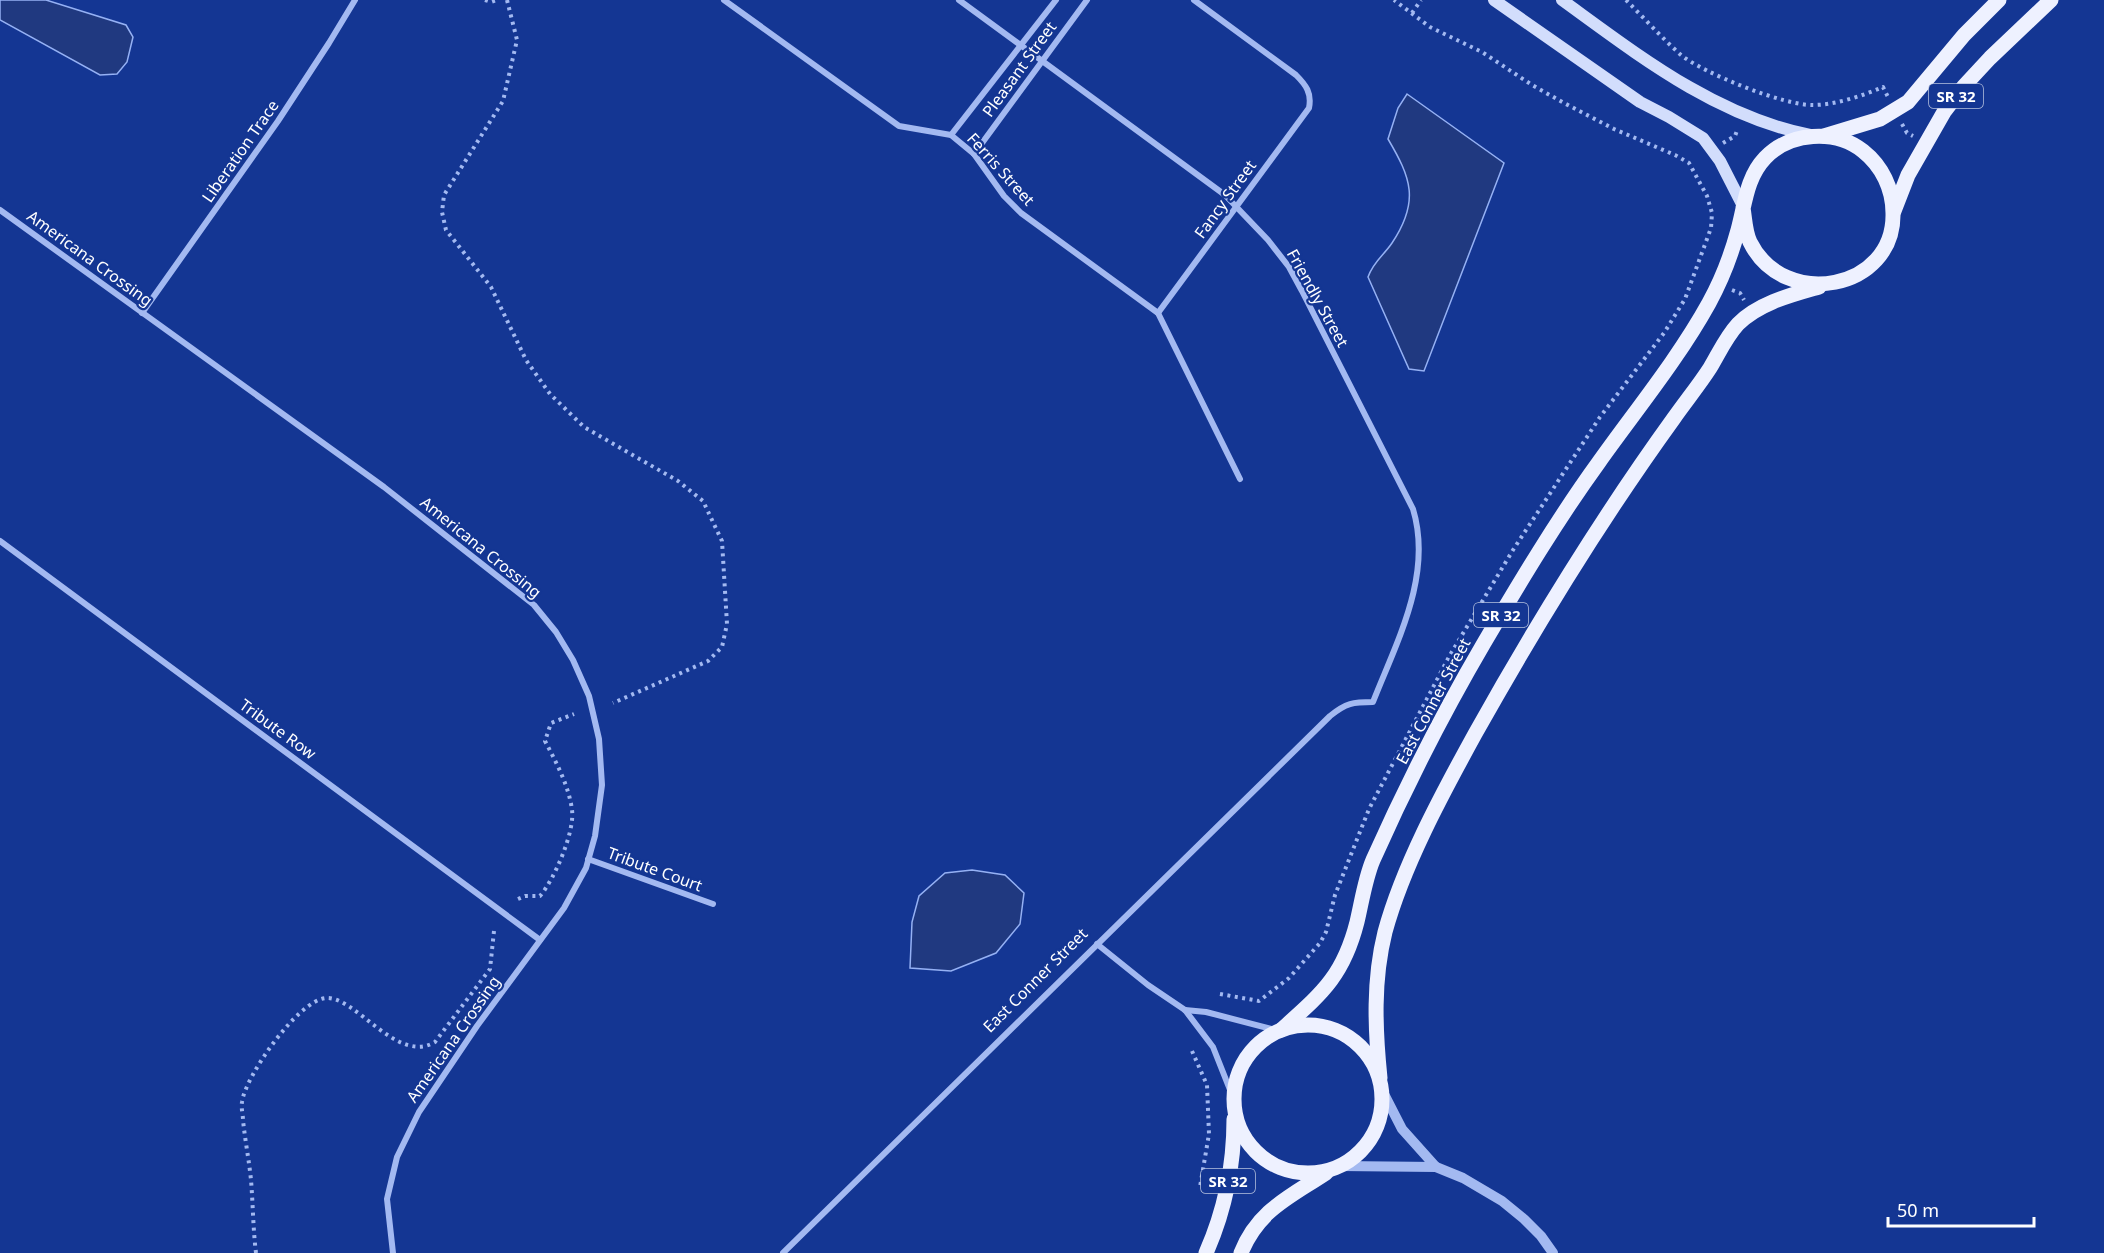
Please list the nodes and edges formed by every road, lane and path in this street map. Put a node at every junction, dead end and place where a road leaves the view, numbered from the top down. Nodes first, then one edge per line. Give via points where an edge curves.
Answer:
1 (355, 0) edge
2 (485, 0) edge
3 (497, 0) edge
4 (507, 0) edge
5 (724, 0) edge
6 (959, 0) edge
7 (1056, 0) edge
8 (1087, 0) edge
9 (1194, 0) edge
10 (1394, 0) edge
11 (1421, 0) edge
12 (1494, 0) edge
13 (1562, 0) edge
14 (1626, 0) edge
15 (1999, 0) edge
16 (2051, 0) edge
17 (1412, 13) junction
18 (1021, 44) junction
19 (1043, 59) junction
20 (1750, 89) junction
21 (1895, 111) junction
22 (1743, 114) junction
23 (951, 135) junction
24 (1819, 137) junction
25 (1925, 143) junction
26 (1712, 150) junction
27 (974, 154) junction
28 (1689, 163) junction
29 (1236, 206) junction
30 (1743, 207) junction
31 (0, 210) edge
32 (1893, 214) junction
33 (1719, 284) junction
34 (1828, 285) junction
35 (142, 313) junction
36 (1158, 313) junction
37 (1752, 314) junction
38 (1240, 478) dead end
39 (0, 541) edge
40 (1374, 702) joint
41 (613, 703) dead end
42 (574, 714) dead end
43 (588, 859) junction
44 (518, 899) dead end
45 (713, 904) dead end
46 (494, 931) dead end
47 (540, 940) junction
48 (1096, 944) junction
49 (1185, 1010) junction
50 (1280, 1031) junction
51 (1192, 1051) dead end
52 (1381, 1084) junction
53 (1234, 1103) junction
54 (1436, 1167) junction
55 (1337, 1168) junction
56 (1210, 1190) dead end
57 (256, 1253) edge
58 (393, 1253) edge
59 (783, 1253) edge
60 (1206, 1253) edge
61 (1241, 1253) edge
62 (1553, 1253) edge

1 - 35 street, Liberation Trace via 278,121
2 - 3 path
4 - 41 path via 517,40 503,101 444,195 446,230 491,287 526,360 550,394 584,428 678,482 703,501 722,541 727,624 722,647 708,661
5 - 23 street, Ferris Street via 899,126
6 - 18 street, Friendly Street
7 - 18 street, Pleasant Street
8 - 19 street, Pleasant Street
9 - 29 street, Fancy Street via 1296,75 1309,90 1311,99 1309,108
10 - 17 path
11 - 17 path
12 - 26 main road via 1623,91 1690,128
13 - 22 main road via 1650,63
14 - 20 path via 1692,63
15 - 21 main road, SR 32 via 1964,35 1916,94
16 - 25 main road, SR 32 via 1964,86
17 - 28 path via 1564,103
18 - 19 street, Friendly Street
18 - 23 street, Pleasant Street
19 - 27 street, Pleasant Street
19 - 29 street, Friendly Street
20 - 21 path via 1802,105 1815,105 1861,97 1883,87
20 - 22 path
21 - 24 main road, SR 32
21 - 25 path via 1907,133
22 - 24 main road via 1772,126
22 - 26 path via 1735,136
23 - 27 street, Ferris Street
24 - 30 main road, SR 32 via 1789,141 1765,158 1748,184
24 - 32 main road via 1837,138 1860,148 1875,161 1889,186
25 - 32 main road, SR 32
26 - 28 path
26 - 30 main road
27 - 36 street, Ferris Street via 1021,213
28 - 33 path via 1712,213 1711,228 1695,274
29 - 36 street, Fancy Street
29 - 40 street, Friendly Street via 1289,267 1413,509 1418,526 1418,580
30 - 33 main road, East Conner Street / SR 32
30 - 34 main road via 1749,241 1765,265 1786,279
31 - 35 street, Americana Crossing
32 - 34 main road, SR 32 via 1883,250 1873,262 1860,273
33 - 37 path via 1740,293
33 - 50 main road, East Conner Street / SR 32 via 1679,350 1544,545 1483,646 1397,806 1369,869 1356,926 1338,973
34 - 37 main road, SR 32 via 1781,299
35 - 43 street, Americana Crossing via 384,487 534,605 573,660 589,696 599,739 602,785
36 - 38 street, Ferris Street
37 - 52 main road, SR 32 via 1729,334 1619,495 1514,664 1449,783 1396,897 1385,933 1375,1008
39 - 47 street, Tribute Row
40 - 48 street, East Conner Street via 1353,702 1330,716
42 - 44 path via 551,723 545,741 561,772 573,812 565,850 548,888 540,896
43 - 45 street, Tribute Court
43 - 47 street, Americana Crossing via 564,908
46 - 57 path via 490,969 435,1042 427,1047 407,1046 338,1001 325,998 289,1022 250,1078 242,1102
47 - 58 street, Americana Crossing via 419,1112 401,1148 387,1199
48 - 49 street
48 - 59 street, East Conner Street
49 - 50 street
49 - 53 street via 1213,1047
50 - 52 main road via 1315,1025 1348,1036 1367,1054
50 - 53 main road via 1264,1040 1242,1066
51 - 56 path via 1207,1085 1209,1134 1200,1187
52 - 54 street via 1402,1129
52 - 55 main road via 1382,1108 1373,1134 1356,1156
53 - 55 main road via 1243,1135 1269,1162 1304,1173
53 - 60 main road, SR 32 via 1228,1183 1218,1226
54 - 55 street
54 - 62 street via 1502,1201 1530,1224
55 - 61 main road, SR 32 via 1270,1209 1253,1229

